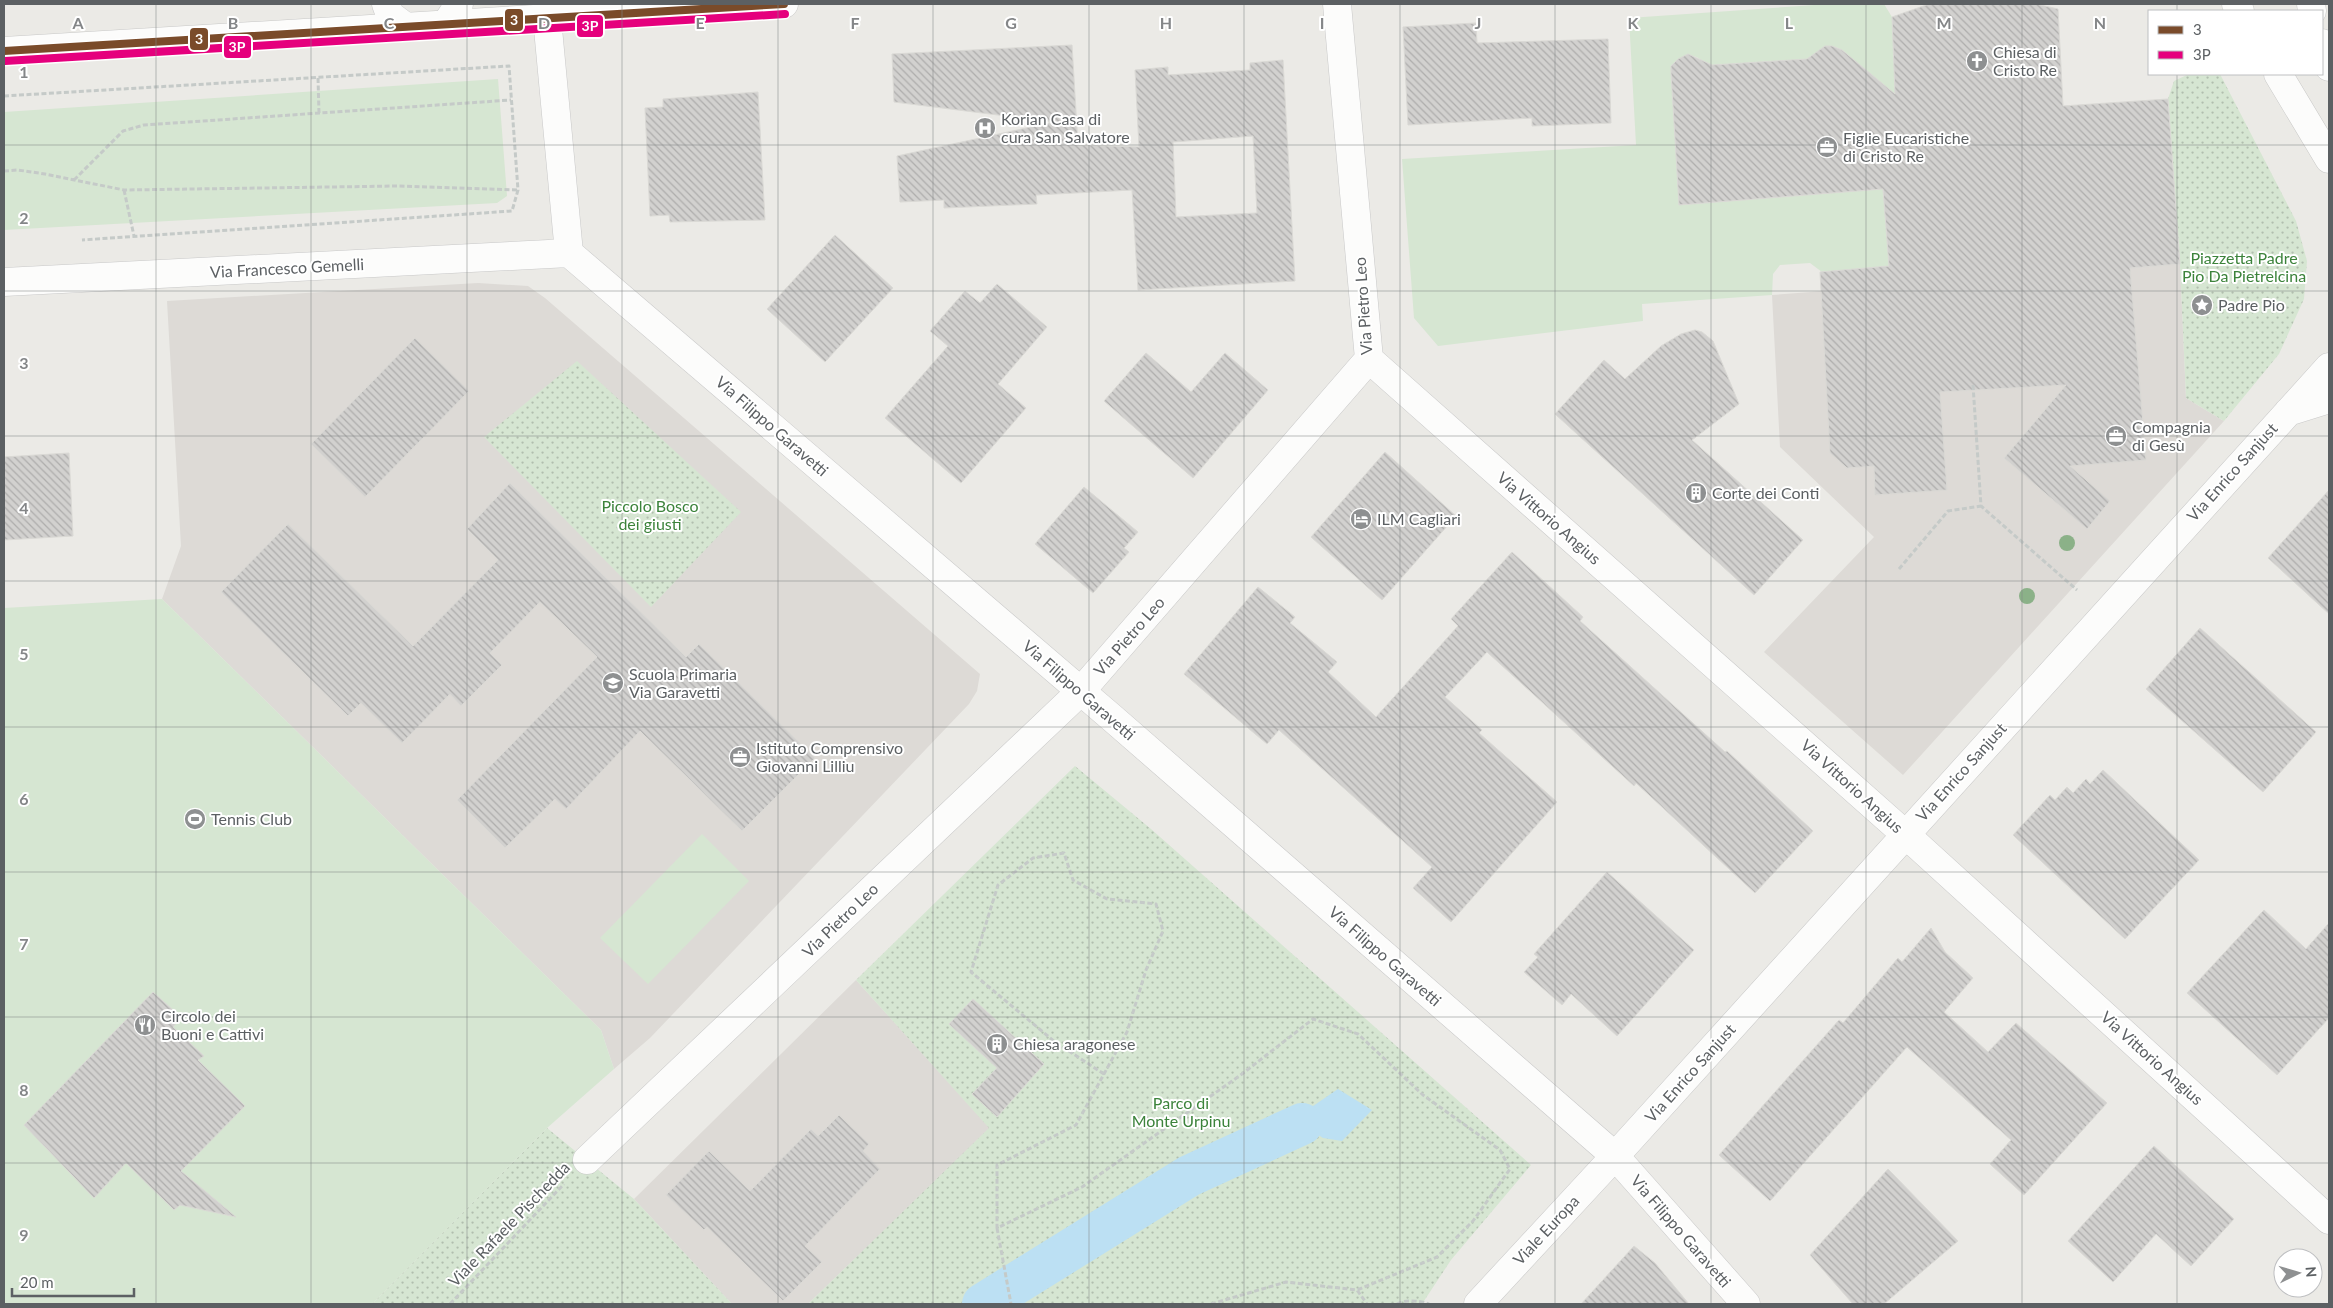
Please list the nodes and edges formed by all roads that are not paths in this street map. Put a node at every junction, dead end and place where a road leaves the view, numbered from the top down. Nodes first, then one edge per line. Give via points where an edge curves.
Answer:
1 (386, 4) edge
2 (784, 4) edge
3 (1337, 4) edge
4 (452, 14) edge
5 (547, 18) junction
6 (406, 27) junction
7 (2323, 46) edge
8 (4, 51) edge
9 (2329, 67) edge
10 (2279, 75) edge
11 (2329, 159) edge
12 (569, 253) junction
13 (4, 282) edge
14 (1369, 359) junction
15 (2329, 366) edge
16 (2329, 400) edge
17 (2287, 412) junction
18 (1081, 691) junction
19 (1905, 834) junction
20 (1616, 1156) junction
21 (587, 1160) road end
22 (2329, 1220) edge
23 (1478, 1304) edge
24 (1746, 1304) edge

1 - 6 street via 390,15
2 - 5 street
3 - 14 street, Via Pietro Leo
4 - 5 street
4 - 6 street
5 - 12 street
6 - 8 street
7 - 9 street
10 - 11 street
12 - 13 street, Via Francesco Gemelli
12 - 18 street, Via Filippo Garavetti
14 - 18 street, Via Pietro Leo
14 - 19 street, Via Vittorio Angius
15 - 17 street, Via Enrico Sanjust
16 - 17 street
17 - 19 street, Via Enrico Sanjust
18 - 20 street, Via Filippo Garavetti
18 - 21 street, Via Pietro Leo
19 - 20 street, Via Enrico Sanjust
19 - 22 street, Via Vittorio Angius
20 - 23 street, Viale Europa
20 - 24 street, Via Filippo Garavetti

